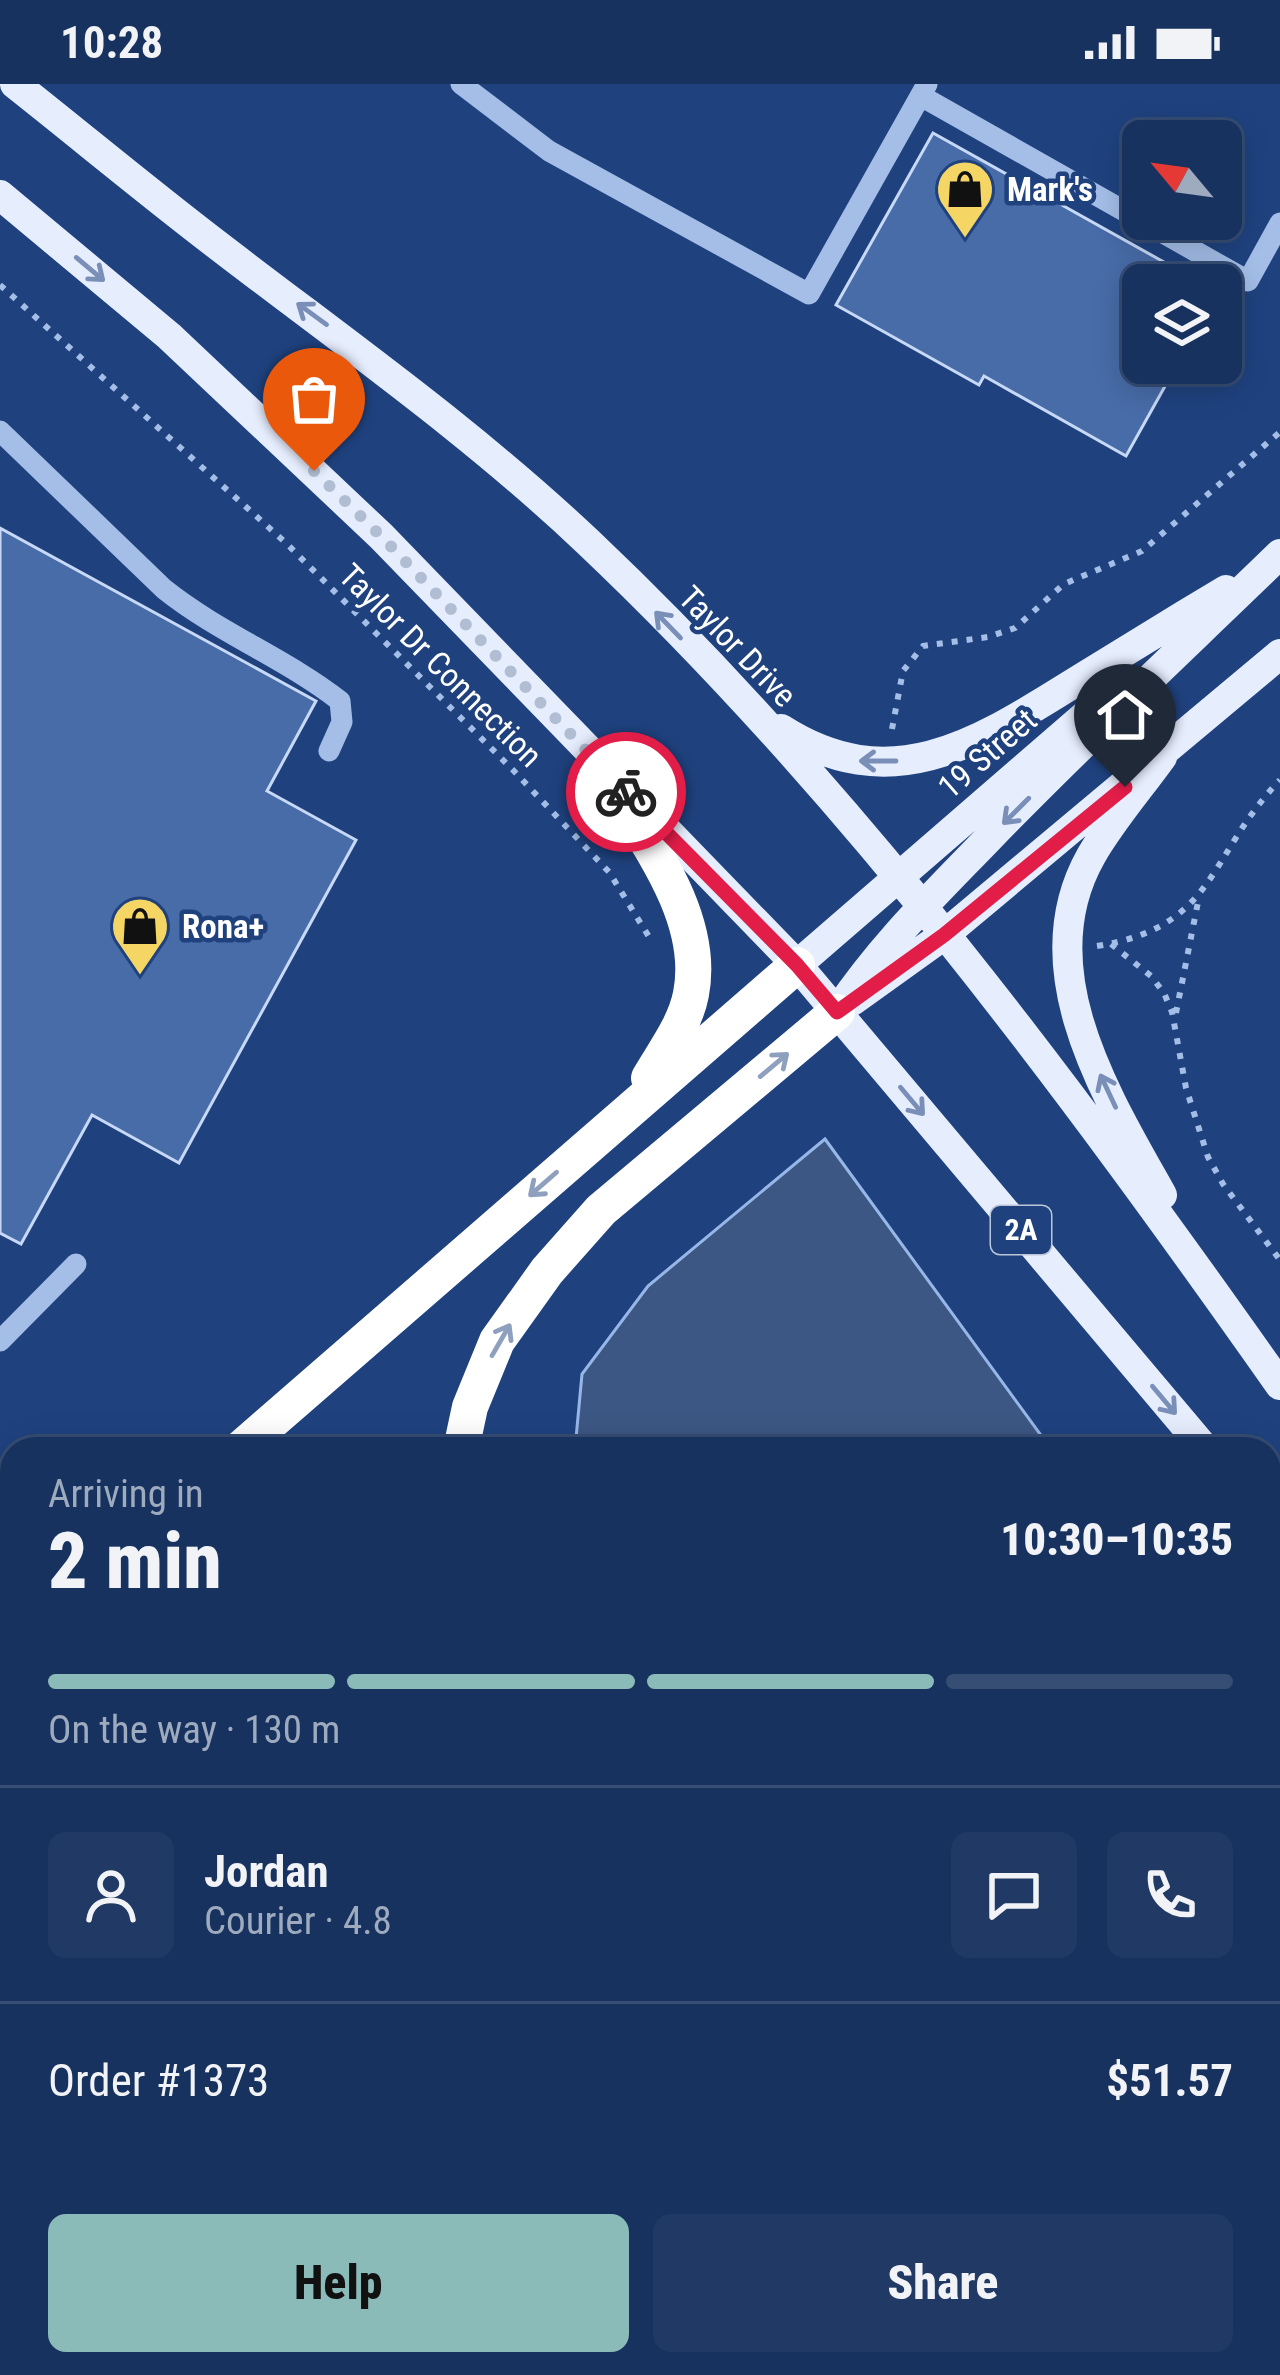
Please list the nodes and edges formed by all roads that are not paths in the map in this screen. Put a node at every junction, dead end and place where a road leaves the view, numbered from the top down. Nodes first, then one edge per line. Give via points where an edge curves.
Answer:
1 (15, 84) edge
2 (461, 84) edge
3 (924, 90) edge
4 (0, 195) edge
5 (1280, 223) edge
6 (0, 431) edge
7 (1280, 551) edge
8 (1241, 580) junction
9 (1280, 655) edge
10 (750, 710) junction
11 (329, 751) dead end
12 (1162, 757) junction
13 (599, 764) junction
14 (898, 878) junction
15 (921, 908) junction
16 (944, 935) junction
17 (797, 965) junction
18 (837, 1012) junction
19 (632, 1107) junction
20 (76, 1264) dead end
21 (1223, 1304) junction
22 (0, 1341) edge
23 (1280, 1385) edge
24 (254, 1437) edge
25 (464, 1437) edge
26 (1195, 1437) edge

10 -> 1 main road, Taylor Drive via 506,467
2 - 3 lane via 549,151 809,295
3 - 5 lane via 1248,281
4 -> 13 main road via 298,455
6 - 11 lane via 164,590 340,701 342,722
7 - 8 main road, 19 Street
7 -> 15 main road
8 -> 10 main road via 1015,719 936,756 845,759
8 - 14 main road, 19 Street
9 - 12 main road
10 - 14 main road, Taylor Drive
12 - 16 main road
21 -> 12 main road via 1087,1046 1066,966 1074,895 1091,856
13 - 17 main road
13 - 19 highway via 686,913 693,957 679,1028
14 - 15 main road, Taylor Drive
14 - 17 main road, 19 Street
15 - 16 main road, Taylor Drive
15 - 18 main road
16 - 18 main road
16 - 21 main road, Taylor Drive
17 - 18 main road
17 - 19 highway
25 -> 18 highway via 497,1341 547,1271 601,1210
18 -> 26 main road, 2A
19 -> 24 highway
20 - 22 lane
21 - 23 main road, Taylor Drive

